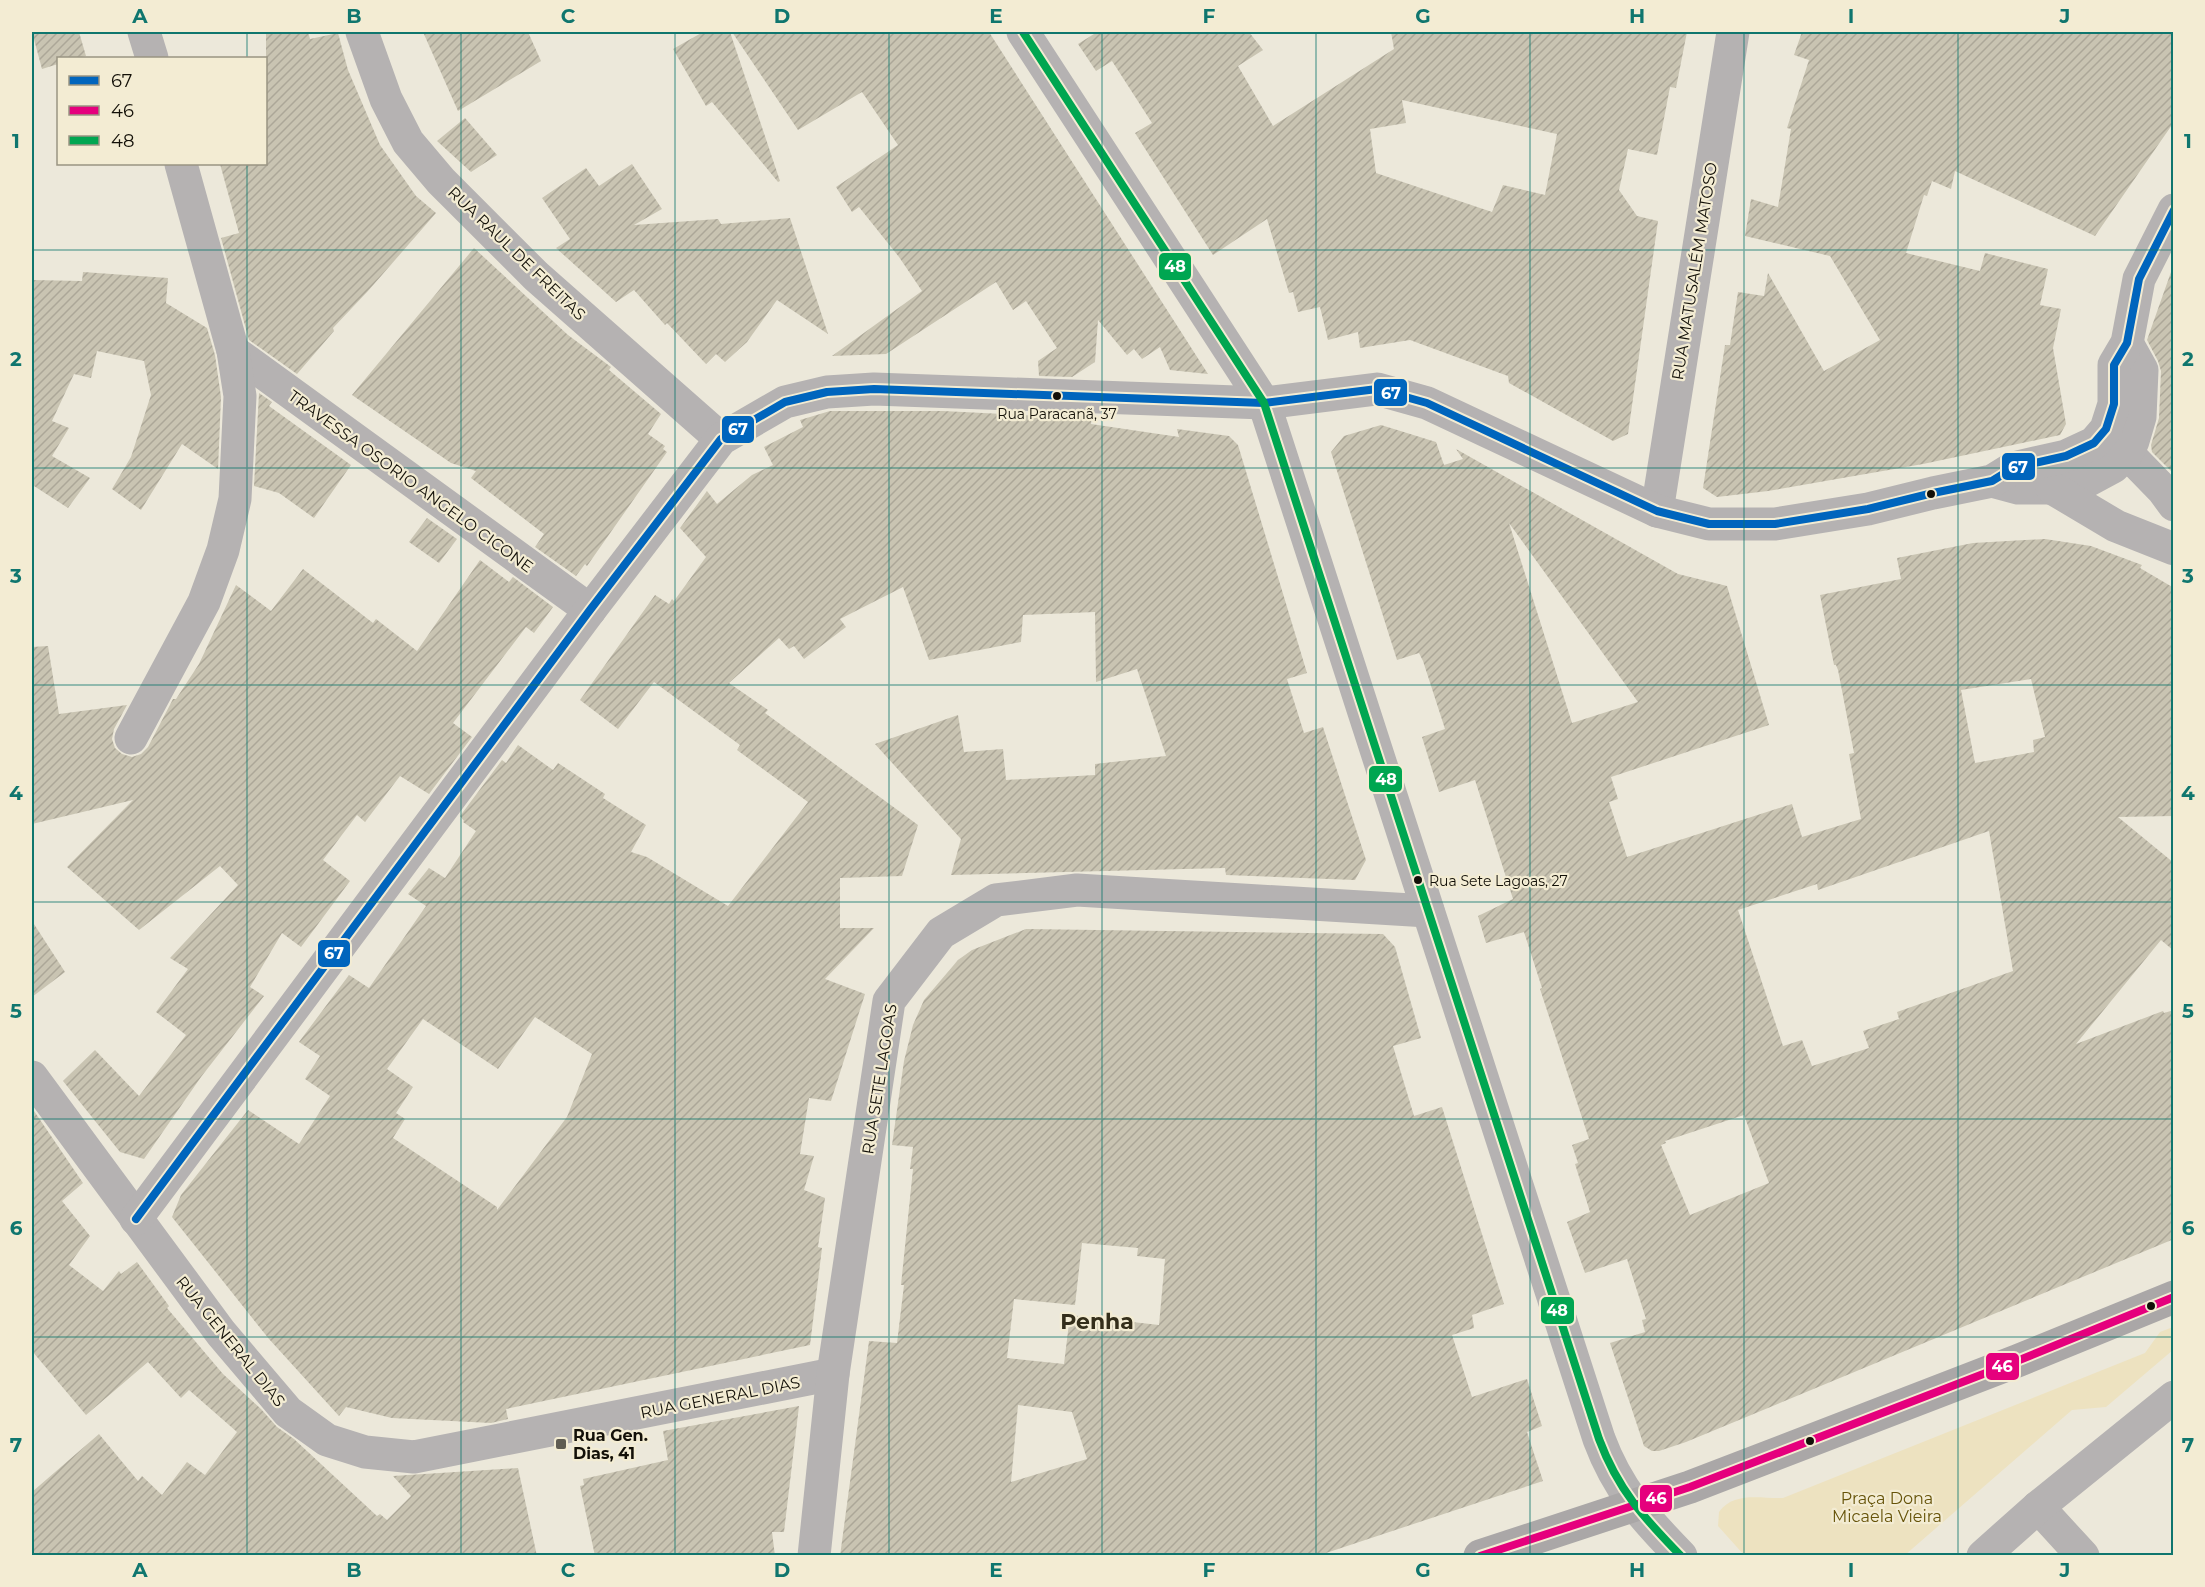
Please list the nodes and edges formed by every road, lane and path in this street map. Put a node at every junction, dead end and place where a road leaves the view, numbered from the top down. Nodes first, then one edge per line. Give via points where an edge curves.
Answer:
1 (144, 32) edge
2 (362, 32) edge
3 (1023, 32) edge
4 (1733, 32) edge
5 (152, 57) edge
6 (181, 165) edge
7 (2174, 210) edge
8 (2127, 344) junction
9 (234, 351) junction
10 (1264, 403) junction
11 (721, 439) junction
12 (2127, 453) junction
13 (1992, 481) junction
14 (2052, 488) junction
15 (2174, 506) edge
16 (1657, 510) junction
17 (2174, 549) edge
18 (590, 610) junction
19 (130, 738) dead end
20 (1428, 911) junction
21 (32, 1077) edge
22 (136, 1219) junction
23 (2174, 1297) edge
24 (833, 1374) junction
25 (2174, 1397) edge
26 (1634, 1506) junction
27 (2038, 1508) junction
28 (814, 1556) edge
29 (1480, 1556) edge
30 (1681, 1556) edge
31 (1983, 1556) edge
32 (2083, 1556) edge

1 - 5 street
2 - 11 street, RUA RAUL DE FREITAS via 386,99 408,142 441,181 536,276
3 - 10 street
4 - 16 street, RUA MATUSALÉM MATOSO
6 - 9 street
7 - 8 street via 2139,279
8 - 12 street via 2142,370 2140,417
8 - 13 street via 2114,365 2114,404 2106,429 2094,443 2066,456 2013,468
9 - 18 street, TRAVESSA OSORIO ANGELO CICONE
9 - 19 street via 240,396 239,435 235,499 223,550 204,602
10 - 11 street via 874,389 827,392 785,402
10 - 16 street via 1377,389 1427,403
10 - 20 street
11 - 18 street
12 - 14 street via 2114,467 2087,481
12 - 15 street
13 - 14 street via 2018,488
13 - 16 street via 1868,509 1775,524 1709,524
14 - 17 street via 2116,526
18 - 22 street
20 - 24 street, RUA SETE LAGOAS via 1077,890 996,900 941,933 889,1001
20 - 26 street via 1589,1411 1608,1463
21 - 22 street, RUA GENERAL DIAS
22 - 24 street, RUA GENERAL DIAS via 221,1333 288,1412 327,1440 365,1452 414,1457
23 - 26 main road via 2017,1361
24 - 28 street, RUA SETE LAGOAS
25 - 27 street
26 - 29 main road
26 - 30 street
27 - 31 street
27 - 32 street

